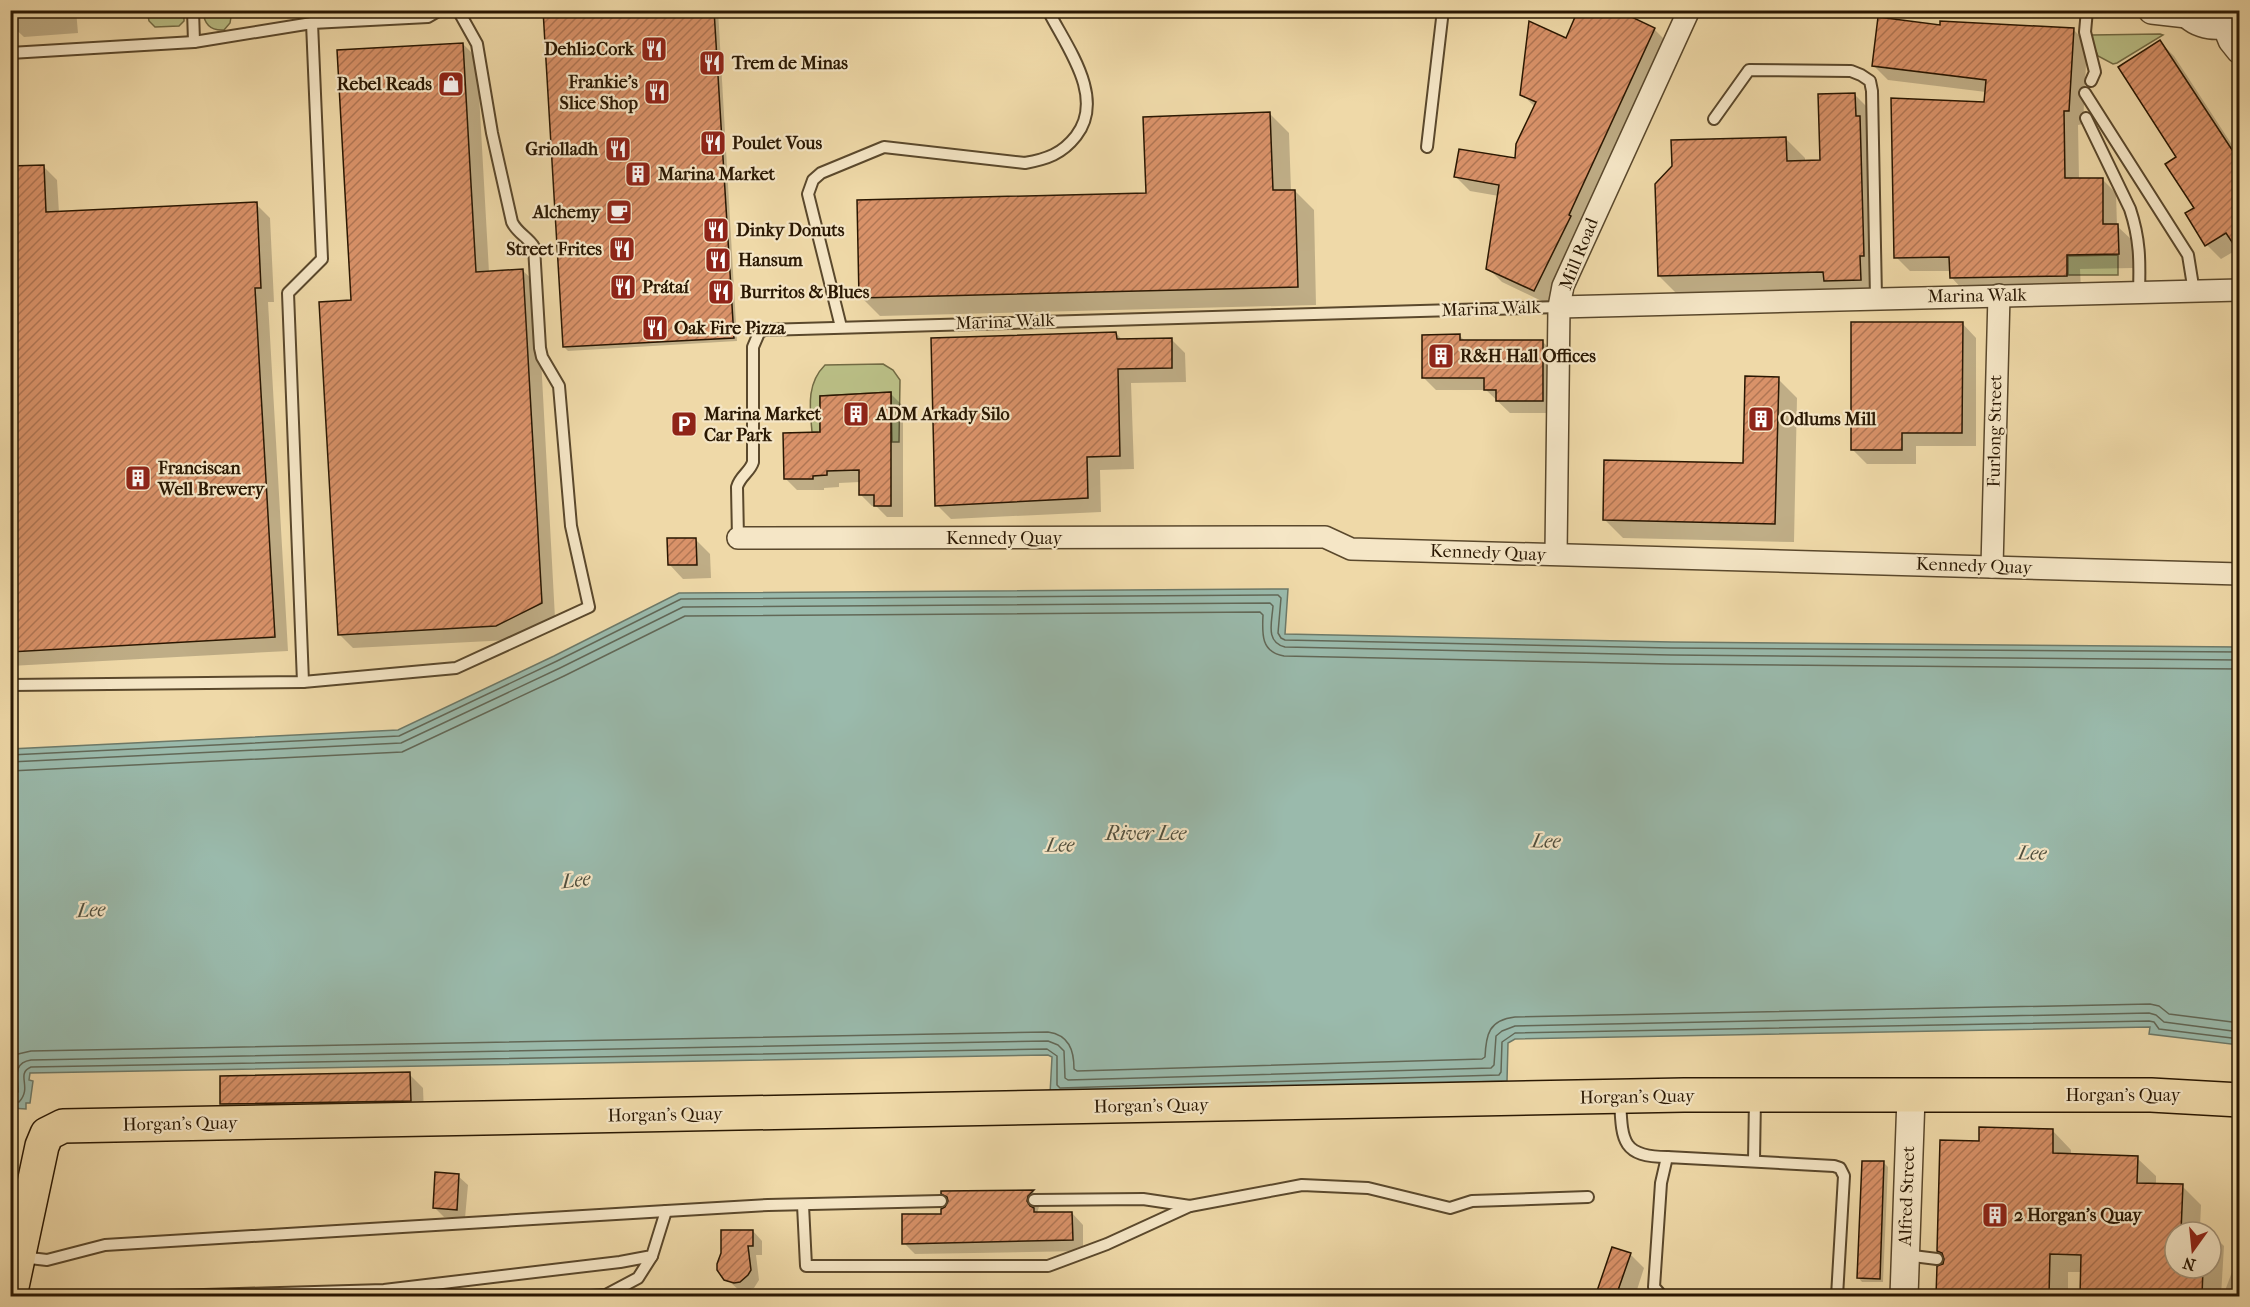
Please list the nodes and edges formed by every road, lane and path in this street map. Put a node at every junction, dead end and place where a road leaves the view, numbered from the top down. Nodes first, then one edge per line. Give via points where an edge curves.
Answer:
1 (193, 10) edge
2 (441, 10) edge
3 (458, 10) edge
4 (1050, 10) edge
5 (1443, 10) edge
6 (1689, 10) edge
7 (2087, 10) edge
8 (2152, 10) edge
9 (2185, 12) edge
10 (312, 23) junction
11 (2233, 23) edge
12 (194, 42) junction
13 (2240, 51) edge
14 (10, 53) edge
15 (2091, 81) dead end
16 (2085, 93) dead end
17 (2086, 118) dead end
18 (1714, 119) dead end
19 (1428, 147) dead end
20 (2240, 290) edge
21 (2139, 292) junction
22 (2194, 292) junction
23 (1999, 295) junction
24 (1876, 298) junction
25 (1559, 307) junction
26 (841, 327) junction
27 (738, 538) joint
28 (1556, 554) junction
29 (1992, 567) junction
30 (2240, 574) edge
31 (303, 682) junction
32 (10, 685) edge
33 (1755, 1096) junction
34 (1911, 1096) junction
35 (1620, 1097) junction
36 (2240, 1100) edge
37 (1667, 1157) junction
38 (1754, 1161) junction
39 (1588, 1197) dead end
40 (1034, 1200) dead end
41 (941, 1201) dead end
42 (803, 1205) junction
43 (1190, 1206) junction
44 (666, 1211) junction
45 (1905, 1255) junction
46 (18, 1256) junction
47 (652, 1256) junction
48 (1937, 1259) dead end
49 (10, 1296) edge
50 (169, 1296) edge
51 (591, 1296) edge
52 (1662, 1296) edge
53 (1837, 1296) edge
54 (1904, 1296) edge

1 - 12 lane
2 - 10 lane via 428,17
3 - 31 lane via 477,44 512,222 534,247 540,348 559,386 571,526 589,608 456,668
4 - 26 lane via 1076,63 1088,103 1085,123 1065,149 1025,163 884,147 813,180 808,194
5 - 19 lane
6 - 25 street, Mill Road via 1570,267
7 - 15 lane via 2085,32 2095,72
8 - 9 street
9 - 11 street via 2212,26
10 - 12 lane
10 - 31 lane via 322,259 288,293
11 - 13 street via 2232,40
12 - 14 lane
16 - 22 lane via 2188,255
17 - 21 lane via 2135,224 2140,249
18 - 24 lane via 1749,70 1851,71 1870,81
20 - 22 street, Marina Walk
21 - 22 street, Marina Walk
21 - 23 street, Marina Walk
23 - 24 street, Marina Walk
23 - 29 street, Furlong Street
24 - 25 street, Marina Walk
25 - 26 lane, Marina Walk
25 - 28 street, Mill Road
26 - 27 lane, Marina Walk via 759,333 753,347 753,462 737,487
27 - 28 street, Kennedy Quay via 1325,537 1351,549
28 - 29 street, Kennedy Quay
29 - 30 street, Kennedy Quay
31 - 32 lane
33 - 34 highway, Horgan's Quay
33 - 35 highway, Horgan's Quay
33 - 38 lane
34 - 36 highway, Horgan's Quay via 2151,1095
34 - 45 street, Alfred Street
35 - 37 lane via 1624,1137 1629,1147 1645,1157
35 - 46 highway, Horgan's Quay via 63,1126 47,1134 42,1146
37 - 38 lane
37 - 52 lane via 1661,1183 1654,1287
38 - 53 lane via 1840,1168 1844,1176
39 - 43 lane via 1472,1201 1450,1208 1368,1188 1302,1185
40 - 43 lane via 1143,1199
41 - 42 lane
42 - 43 lane via 806,1266 1048,1266
42 - 44 lane
44 - 46 lane via 105,1245 47,1260
44 - 47 lane
45 - 48 lane
45 - 54 street, Alfred Street
46 - 49 highway
47 - 50 lane via 384,1290
47 - 51 lane via 638,1278 606,1295

